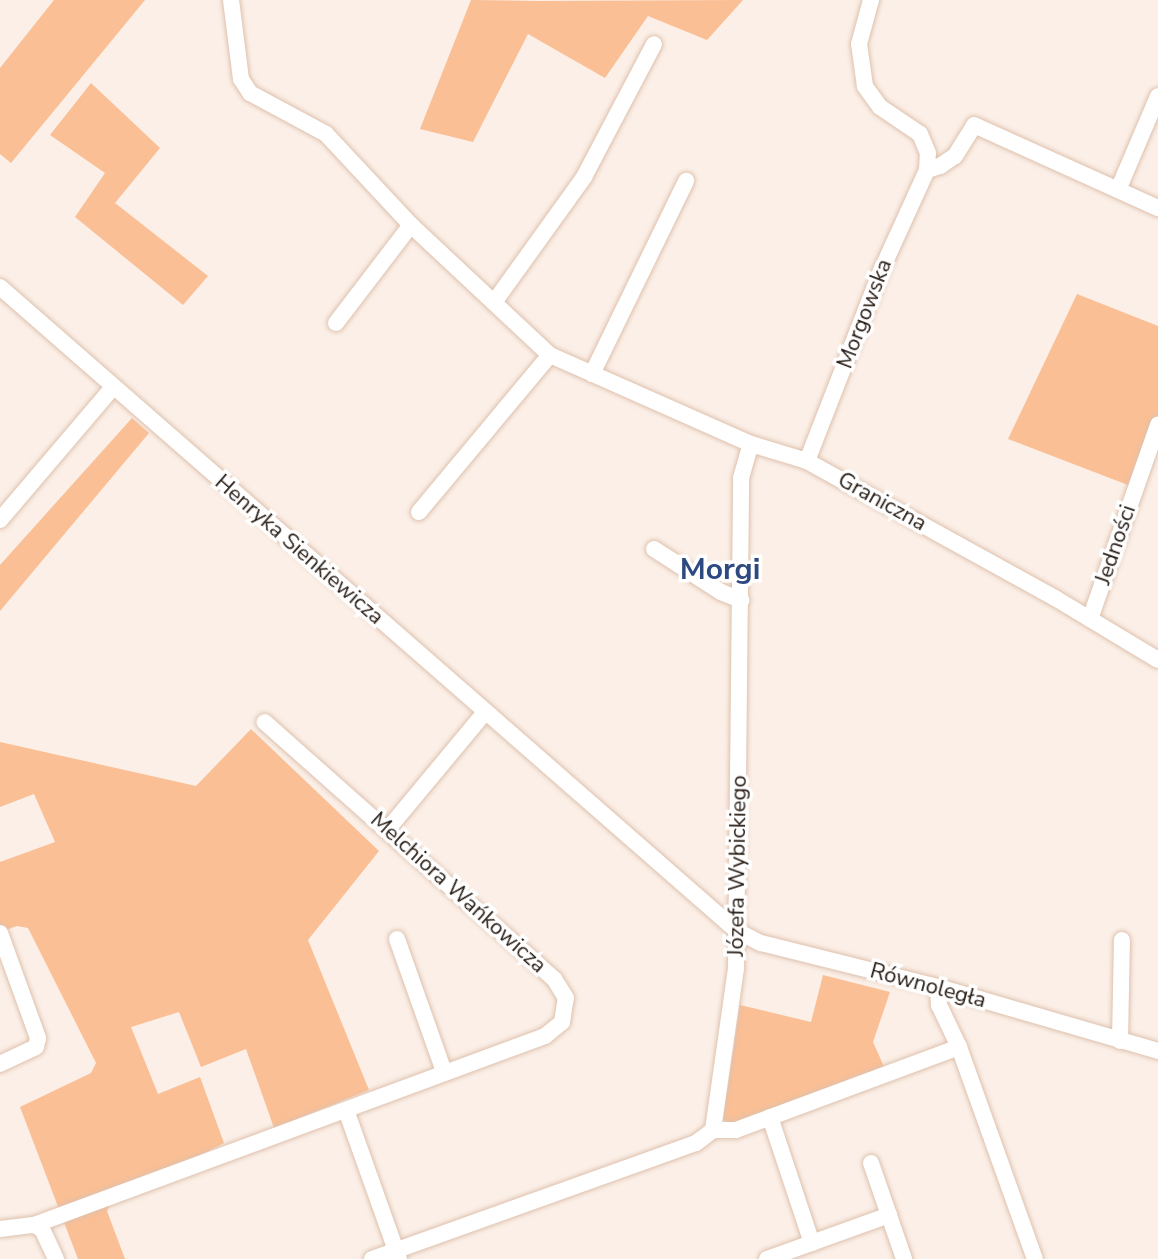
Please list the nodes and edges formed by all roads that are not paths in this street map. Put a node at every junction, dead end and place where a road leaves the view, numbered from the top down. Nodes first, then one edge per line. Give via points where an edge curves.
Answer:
1 (231, 0) edge
2 (871, 0) edge
3 (654, 44) dead end
4 (1158, 96) edge
5 (927, 170) junction
6 (686, 181) dead end
7 (1118, 190) junction
8 (1158, 208) edge
9 (411, 225) junction
10 (0, 287) edge
11 (495, 301) junction
12 (336, 323) dead end
13 (550, 355) junction
14 (592, 374) junction
15 (113, 387) junction
16 (1158, 425) edge
17 (751, 444) junction
18 (807, 461) junction
19 (419, 512) dead end
20 (0, 520) edge
21 (654, 549) dead end
22 (741, 600) junction
23 (1090, 619) junction
24 (1158, 660) edge
25 (485, 712) junction
26 (265, 722) dead end
27 (388, 829) junction
28 (737, 931) junction
29 (0, 933) edge
30 (397, 939) dead end
31 (1122, 940) dead end
32 (938, 987) junction
33 (1120, 1041) junction
34 (959, 1047) junction
35 (1158, 1051) edge
36 (0, 1064) edge
37 (444, 1072) junction
38 (346, 1110) junction
39 (770, 1117) junction
40 (713, 1130) junction
41 (871, 1163) dead end
42 (889, 1215) junction
43 (34, 1225) junction
44 (0, 1229) edge
45 (812, 1243) junction
46 (397, 1255) edge
47 (56, 1259) edge
48 (372, 1259) edge
49 (767, 1259) edge
50 (904, 1259) edge
51 (1035, 1259) edge

1 - 9 street, Graniczna via 241,79 250,93 326,134
2 - 5 street via 859,44 865,86 880,107 920,134 928,153
3 - 11 street via 584,177
4 - 7 street
5 - 7 street via 955,156 974,125
5 - 18 street, Morgowska via 881,271
6 - 14 street
7 - 8 street
9 - 11 street, Graniczna
9 - 12 street
10 - 15 street, Henryka Sienkiewicza
11 - 13 street, Graniczna
13 - 14 street, Graniczna
13 - 19 street
14 - 17 street, Graniczna
15 - 20 street
15 - 25 street, Henryka Sienkiewicza
16 - 23 street, Jedności
17 - 18 street, Graniczna
17 - 22 street, Józefa Wybickiego via 741,478
18 - 23 street, Graniczna
21 - 22 street
22 - 28 street, Józefa Wybickiego
23 - 24 street, Graniczna
25 - 27 street
25 - 28 street, Henryka Sienkiewicza
26 - 27 street, Melchiora Wańkowicza
27 - 37 street, Melchiora Wańkowicza via 554,979 566,998 562,1022 545,1036
28 - 32 street, Równoległa via 761,943
28 - 40 street, Józefa Wybickiego
29 - 36 street via 38,1038 36,1047
30 - 37 street
31 - 33 street
32 - 33 street, Równoległa
32 - 34 street via 939,1005
33 - 35 street, Równoległa
34 - 39 street
34 - 51 street
37 - 38 street, Melchiora Wańkowicza
38 - 43 street, Melchiora Wańkowicza
38 - 46 street
39 - 40 street via 736,1130
39 - 45 street
40 - 46 street via 696,1143
41 - 42 street
42 - 45 street
42 - 50 street
43 - 44 street, Melchiora Wańkowicza
43 - 47 street via 47,1235
45 - 49 street
46 - 48 street

